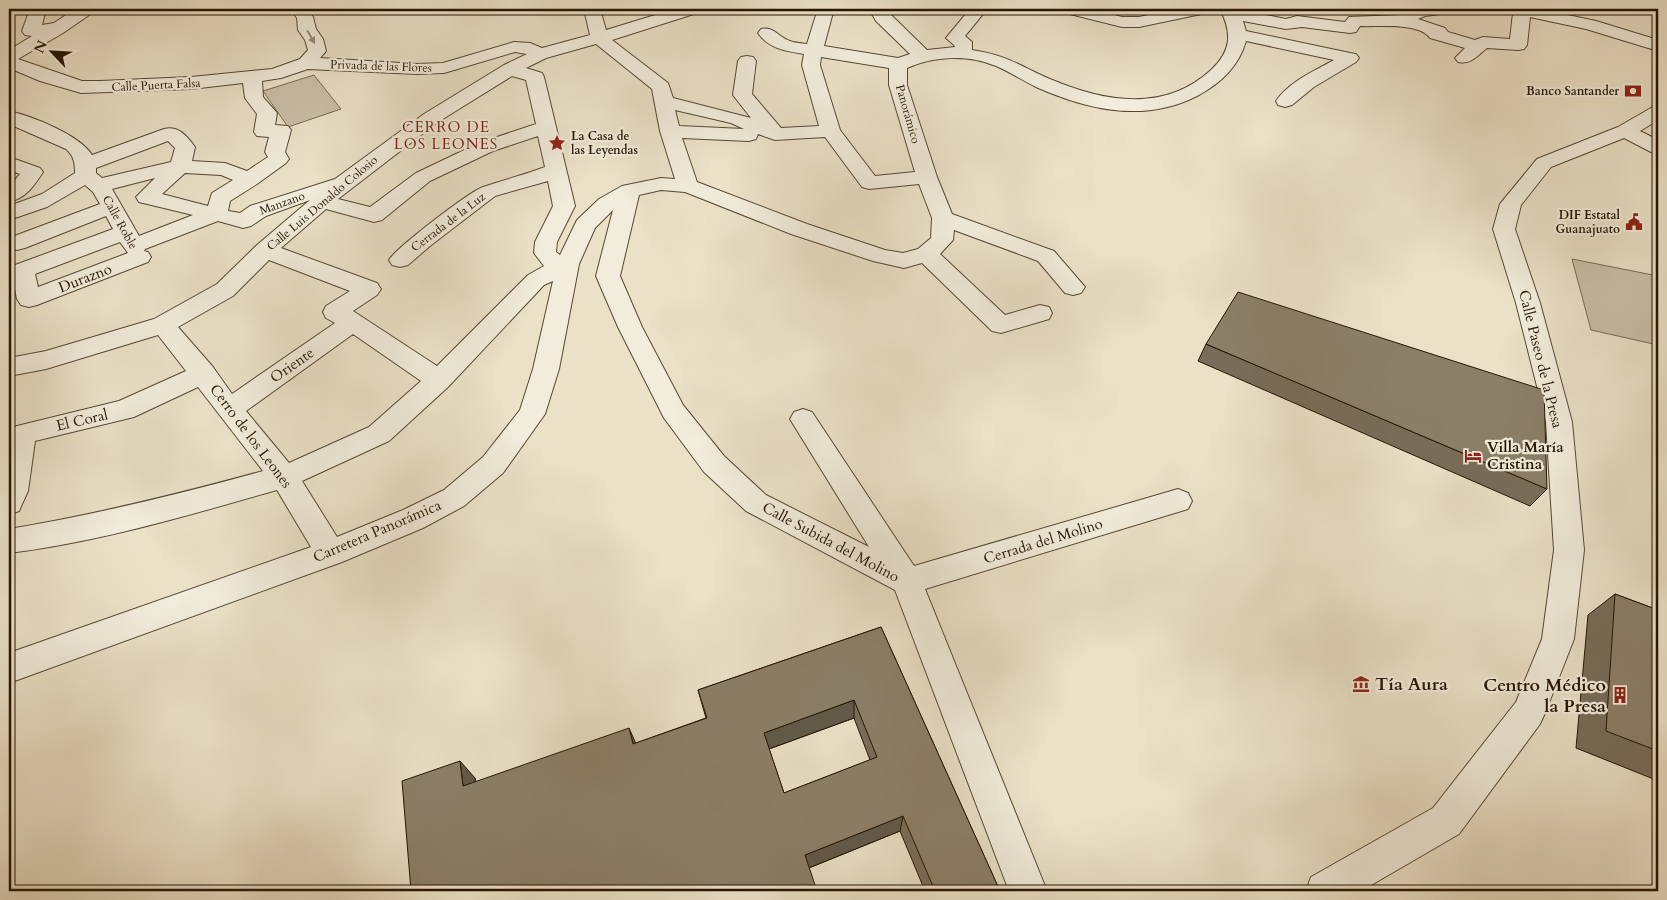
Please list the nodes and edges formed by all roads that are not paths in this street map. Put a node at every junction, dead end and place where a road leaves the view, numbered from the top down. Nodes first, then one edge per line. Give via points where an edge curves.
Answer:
1 (38, 9) edge
2 (86, 9) edge
3 (298, 9) edge
4 (592, 9) edge
5 (691, 9) edge
6 (805, 9) edge
7 (877, 9) edge
8 (979, 9) edge
9 (1072, 9) edge
10 (1200, 9) edge
11 (1441, 9) edge
12 (1520, 9) edge
13 (1229, 11) edge
14 (826, 12) edge
15 (1097, 12) edge
16 (1122, 15) edge
17 (1404, 20) junction
18 (57, 29) junction
19 (767, 33) dead end
20 (1239, 35) junction
21 (599, 38) junction
22 (579, 44) junction
23 (514, 46) junction
24 (1480, 46) junction
25 (1658, 46) edge
26 (814, 50) junction
27 (540, 54) junction
28 (964, 54) junction
29 (922, 55) junction
30 (9, 56) edge
31 (1464, 58) dead end
32 (747, 60) dead end
33 (9, 62) edge
34 (306, 63) junction
35 (900, 64) junction
36 (510, 69) junction
37 (252, 77) junction
38 (1285, 101) dead end
39 (664, 102) junction
40 (1658, 112) edge
41 (9, 117) edge
42 (547, 127) junction
43 (670, 131) junction
44 (830, 131) junction
45 (1625, 131) junction
46 (775, 134) junction
47 (1658, 148) edge
48 (182, 156) junction
49 (9, 163) edge
50 (556, 170) junction
51 (89, 175) junction
52 (927, 177) junction
53 (250, 180) junction
54 (347, 180) junction
55 (688, 186) junction
56 (629, 190) junction
57 (9, 196) edge
58 (324, 202) junction
59 (111, 207) junction
60 (9, 213) edge
61 (217, 214) junction
62 (943, 218) junction
63 (555, 221) junction
64 (585, 224) junction
65 (17, 243) dead end
66 (265, 250) junction
67 (137, 252) junction
68 (926, 254) junction
69 (400, 260) dead end
70 (568, 264) junction
71 (1073, 287) dead end
72 (29, 299) dead end
73 (1040, 313) dead end
74 (353, 322) junction
75 (163, 325) junction
76 (9, 367) edge
77 (204, 374) junction
78 (439, 380) junction
79 (231, 408) junction
80 (803, 419) dead end
81 (284, 477) junction
82 (1178, 501) dead end
83 (9, 503) edge
84 (9, 541) edge
85 (331, 553) junction
86 (907, 581) junction
87 (9, 668) edge
88 (1028, 891) edge
89 (1325, 891) edge

1 - 18 street via 31,31
2 - 18 street
3 -> 34 street via 305,17 317,51
4 - 21 street
5 - 21 street, Calle Luis Donaldo Colosio
6 - 14 street
7 - 29 street
8 - 28 street via 955,38 963,42
9 - 15 street
10 - 16 street via 1151,20
11 - 17 street via 1421,11
12 - 24 street via 1518,44 1483,42
12 - 25 street via 1590,25
13 - 17 street via 1286,24 1298,21 1350,28 1356,21
13 - 20 street via 1238,25
14 - 26 street
15 - 16 street
17 - 24 street via 1439,32 1436,34
18 - 30 street
19 - 26 street via 773,40 787,46
20 - 28 street, Panorámico via 1219,74 1181,98 1154,106 1095,102 1040,81 999,60
20 - 38 street via 1350,58 1307,83
21 - 22 street, Calle Luis Donaldo Colosio
21 - 39 street via 661,87
22 - 23 street, Privada de las Flores via 562,36 552,36
22 - 27 street, Calle Luis Donaldo Colosio
23 - 27 street via 530,48
23 - 34 street, Privada de las Flores via 444,68
24 - 31 street
26 - 35 street
26 - 44 street via 812,65
27 - 36 street, Calle Luis Donaldo Colosio
28 - 29 street, Panorámico via 942,52
29 - 35 street, Panorámico
32 - 46 street via 742,94
33 - 37 street, Calle Puerta Falsa via 81,87 191,84
34 - 37 street, Calle Puerta Falsa via 275,74
35 - 52 street, Panorámico via 898,85
36 - 42 street via 535,77
36 - 54 street, Calle Luis Donaldo Colosio via 431,118
37 - 53 street via 254,98 267,112 264,132 281,130 275,152 279,159
39 - 43 street
39 - 46 street via 736,119
40 - 45 street, Calle Paseo de la Presa
41 - 51 street via 78,148
42 - 50 street
42 - 58 street via 486,147 423,177 374,215
43 - 46 street
43 - 55 street
44 - 46 street
44 - 52 street via 869,183
45 - 47 street
45 - 89 street, Calle Paseo de la Presa via 1544,162 1511,204 1504,229 1528,304 1559,422 1570,550 1558,640 1528,713 1446,821
48 - 51 street
48 - 51 street via 171,133
48 - 53 street via 225,168
48 - 61 street, Manzano via 147,197
49 - 57 street via 33,172 20,189
50 - 63 street via 564,206
50 - 69 street, Cerrada de la Luz via 488,192
51 - 59 street, Calle Roble via 102,189
51 - 60 street via 46,201
52 - 62 street, Panorámico
53 - 61 street via 220,198
54 - 58 street, Calle Luis Donaldo Colosio
54 - 61 street, Manzano via 258,211 243,221
55 - 56 street via 661,184
55 - 68 street via 799,229 881,256 904,261
56 - 64 street, Carretera Panorámica via 606,204
56 - 86 street, Calle Subida del Molino via 608,276 673,410 714,464 756,503
58 - 66 street, Calle Luis Donaldo Colosio
59 - 65 street
59 - 67 street, Calle Roble
61 - 67 street, Durazno
62 - 68 street, Panorámico via 942,240
62 - 71 street via 1046,256
63 - 64 street
63 - 70 street via 545,253 552,261
64 - 70 street, Carretera Panorámica
66 - 74 street via 369,288 335,312
66 - 75 street, Calle Luis Donaldo Colosio via 225,290
67 - 72 street, Durazno
68 - 73 street via 1001,325
70 - 78 street via 536,280
70 - 85 street, Carretera Panorámica via 546,369 532,414 493,465 454,498
74 - 78 street
74 - 79 street, Oriente
75 - 76 street, Calle Luis Donaldo Colosio via 46,360
75 - 77 street, Cerro de los Leones
77 - 79 street, Cerro de los Leones
77 - 83 street, El Coral via 125,410 22,434 14,491
78 - 81 street via 380,434
79 - 81 street, Cerro de los Leones
80 - 86 street
81 - 84 street via 170,508
81 - 85 street, Cerro de los Leones
82 - 86 street, Cerrada del Molino
85 - 87 street, Carretera Panorámica
86 - 88 street, Calle Subida del Molino

